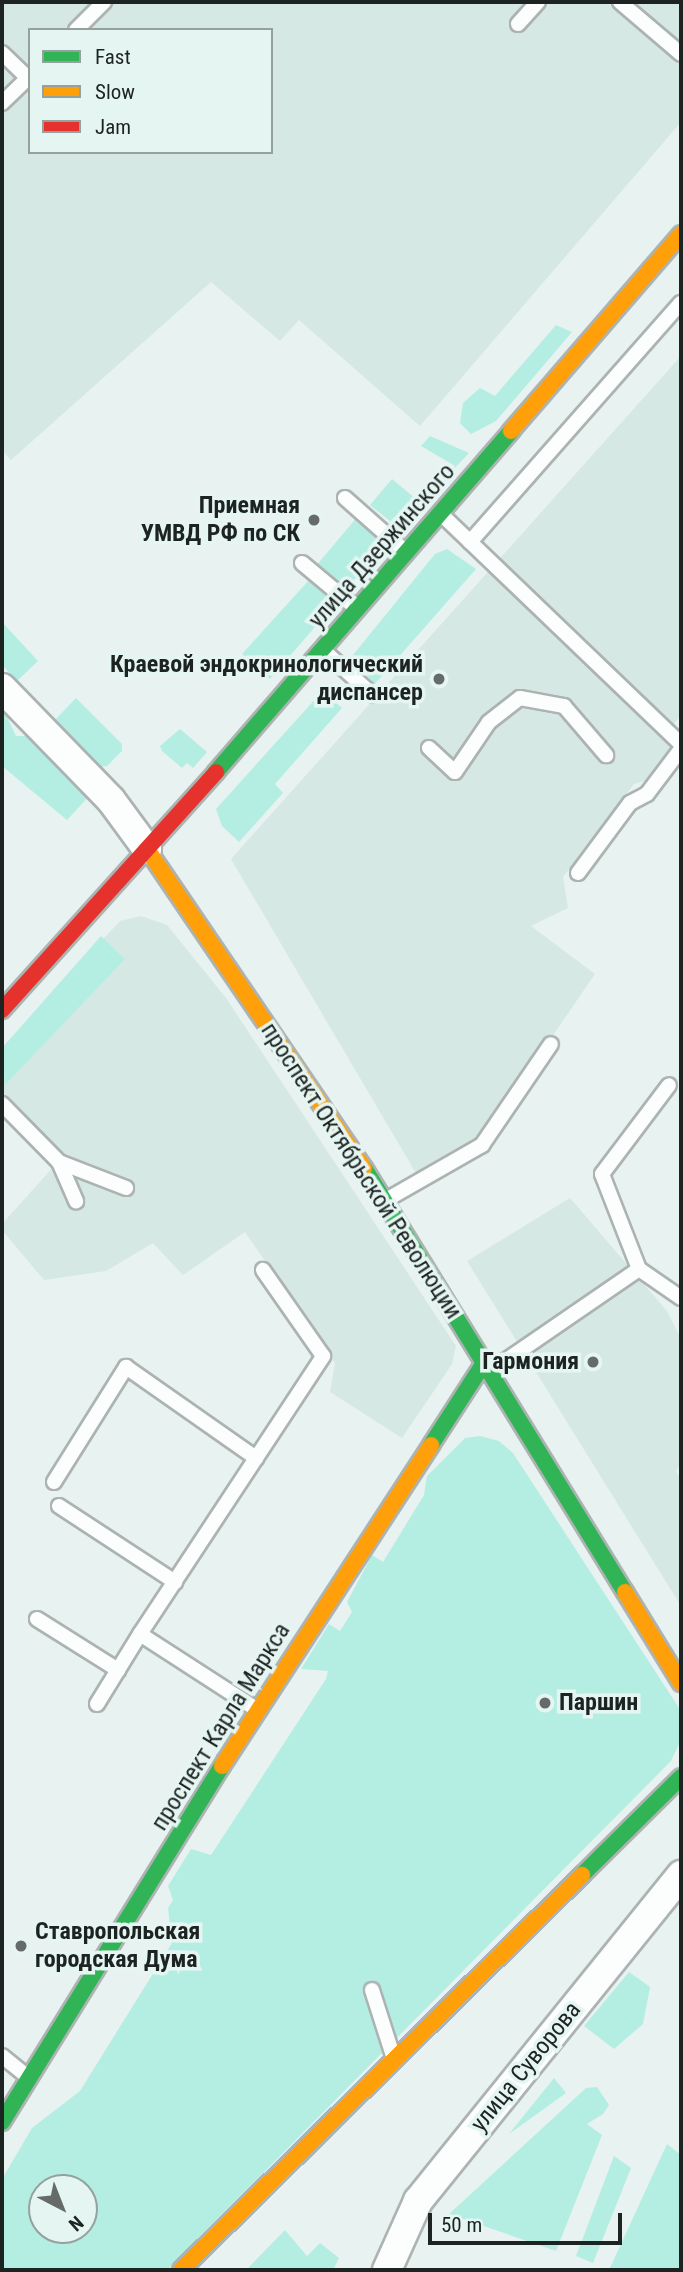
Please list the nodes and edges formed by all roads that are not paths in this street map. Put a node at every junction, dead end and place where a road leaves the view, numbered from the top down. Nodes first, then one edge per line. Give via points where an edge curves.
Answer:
1 (104, 2) edge
2 (538, 2) edge
3 (620, 2) edge
4 (518, 24) dead end
5 (78, 28) edge
6 (2, 53) edge
7 (681, 54) edge
8 (28, 77) edge
9 (28, 79) edge
10 (2, 103) edge
11 (681, 234) edge
12 (681, 303) edge
13 (430, 495) dead end
14 (345, 498) dead end
15 (440, 514) junction
16 (470, 542) junction
17 (406, 552) junction
18 (302, 564) dead end
19 (358, 609) junction
20 (322, 650) junction
21 (2, 688) edge
22 (373, 695) dead end
23 (241, 712) dead end
24 (257, 725) junction
25 (680, 739) edge
26 (429, 748) dead end
27 (606, 755) dead end
28 (147, 849) junction
29 (578, 873) dead end
30 (2, 1010) edge
31 (551, 1044) dead end
32 (669, 1085) dead end
33 (2, 1104) edge
34 (59, 1162) junction
35 (127, 1188) dead end
36 (385, 1200) junction
37 (76, 1201) dead end
38 (639, 1269) junction
39 (263, 1270) dead end
40 (681, 1298) edge
41 (489, 1365) junction
42 (256, 1458) junction
43 (54, 1482) dead end
44 (59, 1506) dead end
45 (175, 1582) junction
46 (37, 1619) dead end
47 (140, 1634) junction
48 (118, 1670) junction
49 (681, 1683) edge
50 (97, 1704) dead end
51 (257, 1710) junction
52 (681, 1777) edge
53 (681, 1875) edge
54 (372, 1990) dead end
55 (2, 2056) edge
56 (394, 2061) junction
57 (28, 2077) junction
58 (2, 2122) edge
59 (181, 2270) edge
60 (387, 2270) edge

1 - 5 lane
2 - 4 lane
3 - 7 lane
6 - 8 lane
9 - 10 lane
11 - 15 main road, улица Дзержинского
12 - 16 lane
13 - 15 lane
14 - 17 lane
15 - 16 lane
15 - 17 main road, улица Дзержинского
16 - 25 lane
17 - 19 main road, улица Дзержинского
18 - 19 lane
19 - 20 main road, улица Дзержинского
20 - 22 lane
20 - 24 main road, улица Дзержинского
21 - 28 street, проспект Октябрьской Революции via 111,800
23 - 24 lane
24 - 28 main road, улица Дзержинского
25 - 29 lane via 647,794 630,803
26 - 27 lane via 455,772 489,722 520,698 564,706
28 - 30 main road, улица Дзержинского
28 - 36 main road, проспект Октябрьской Революции
31 - 36 lane via 482,1145
32 - 38 lane via 603,1174
33 - 34 lane
34 - 35 lane
34 - 37 lane
36 - 41 main road, проспект Октябрьской Революции
38 - 40 lane
38 - 41 lane
39 - 42 lane via 323,1356
41 - 49 main road, проспект Октябрьской Революции
41 - 51 main road, проспект Карла Маркса
42 - 43 lane via 126,1367
42 - 45 lane
44 - 45 lane
45 - 47 lane
46 - 48 lane
47 - 48 lane
47 - 51 lane
48 - 50 lane
51 - 57 main road, проспект Карла Маркса
52 - 56 main road
53 - 60 street, улица Суворова via 418,2201
54 - 56 lane
55 - 57 lane
56 - 59 main road
57 - 58 main road, проспект Карла Маркса

